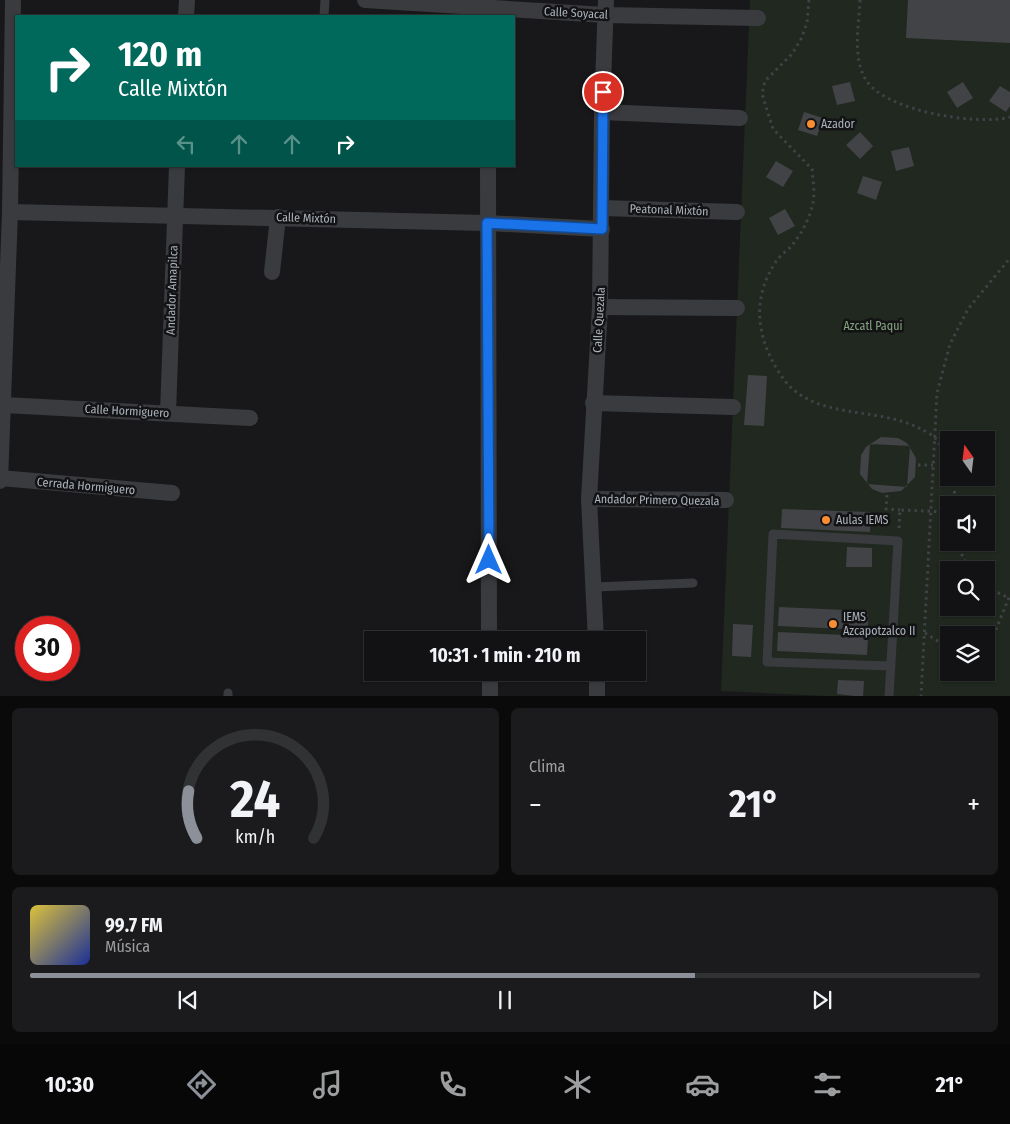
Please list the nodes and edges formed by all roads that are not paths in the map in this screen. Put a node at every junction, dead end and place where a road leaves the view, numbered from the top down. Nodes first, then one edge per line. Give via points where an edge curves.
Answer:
1 (13, 0) edge
2 (187, 0) edge
3 (325, 0) edge
4 (365, 0) edge
5 (387, 1) edge
6 (606, 7) edge
7 (492, 8) edge
8 (186, 15) edge
9 (324, 15) edge
10 (758, 18) dead end
11 (602, 112) junction
12 (740, 118) dead end
13 (177, 167) edge
14 (488, 167) edge
15 (601, 208) junction
16 (10, 212) junction
17 (737, 212) dead end
18 (174, 215) junction
19 (278, 217) junction
20 (487, 223) junction
21 (602, 229) junction
22 (272, 272) dead end
23 (600, 307) junction
24 (737, 308) dead end
25 (593, 403) junction
26 (4, 405) junction
27 (733, 407) dead end
28 (168, 413) junction
29 (250, 418) dead end
30 (0, 479) edge
31 (172, 493) dead end
32 (589, 499) junction
33 (726, 500) dead end
34 (693, 584) dead end
35 (595, 587) junction
36 (489, 631) edge
37 (596, 631) edge
38 (891, 666) junction
39 (490, 681) edge
40 (597, 681) edge
41 (490, 696) edge
42 (597, 696) edge
43 (889, 696) edge

1 - 16 street
2 - 8 street
3 - 9 lane
4 - 5 street, Calle Soyacal
5 - 7 street, Calle Soyacal
6 - 7 street, Calle Soyacal
6 - 10 street, Calle Soyacal
6 - 11 street, Calle Quezala
11 - 12 street
11 - 15 street, Calle Quezala
13 - 18 street, Andador Amapilca
14 - 20 street
15 - 17 street, Peatonal Mixtón
15 - 21 street, Calle Quezala
16 - 18 street, Calle Mixtón
16 - 26 street
18 - 19 street, Calle Mixtón
18 - 28 street, Andador Amapilca
19 - 20 street, Calle Mixtón
19 - 22 street
20 - 21 street, Calle Mixtón
20 - 36 street
21 - 23 street, Calle Quezala
23 - 24 street
23 - 25 street, Calle Quezala
25 - 27 street
25 - 32 street, Calle Quezala
26 - 28 street, Calle Hormiguero
26 - 30 street
28 - 29 street, Calle Hormiguero
30 - 31 street, Cerrada Hormiguero
32 - 33 street, Andador Primero Quezala
32 - 35 street, Calle Quezala
34 - 35 lane
35 - 37 street, Calle Quezala
38 - 38 lane via 898,541 773,534 767,662
38 - 43 lane
39 - 41 street
40 - 42 street

